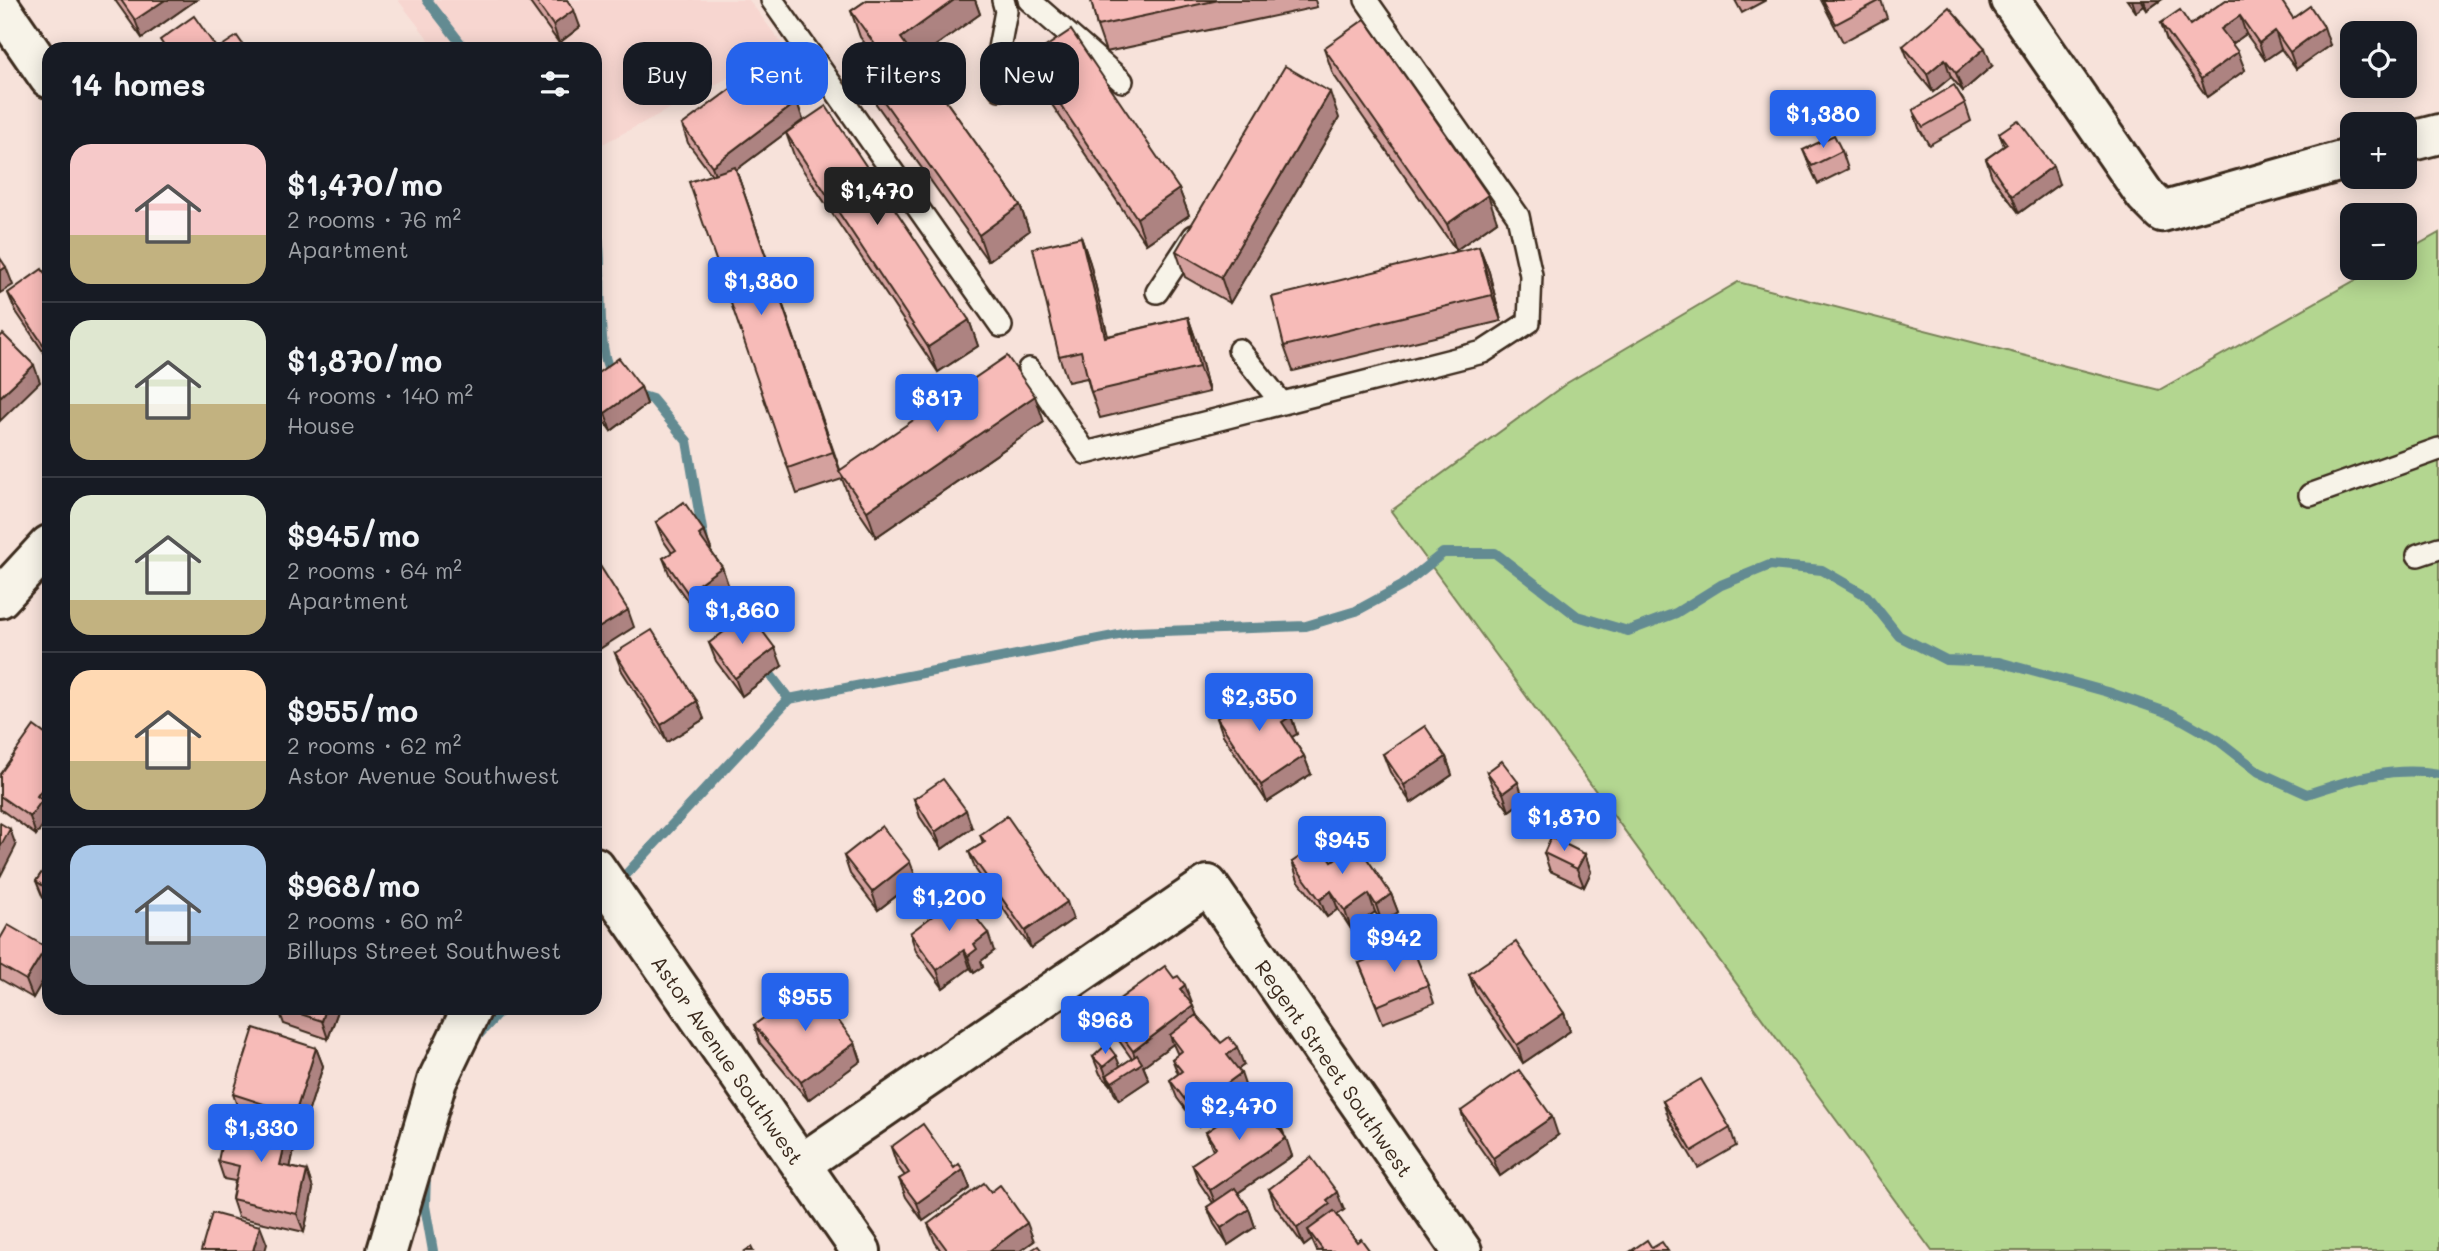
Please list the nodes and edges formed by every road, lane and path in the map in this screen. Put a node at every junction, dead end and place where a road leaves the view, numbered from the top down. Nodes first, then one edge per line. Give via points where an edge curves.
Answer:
1 (772, 0) edge
2 (1003, 0) edge
3 (1028, 0) edge
4 (1366, 0) edge
5 (2010, 0) edge
6 (0, 7) edge
7 (1000, 42) edge
8 (42, 68) edge
9 (1122, 81) dead end
10 (2439, 134) edge
11 (2417, 140) edge
12 (2340, 161) edge
13 (1199, 228) edge
14 (1157, 292) dead end
15 (1001, 326) dead end
16 (1239, 350) dead end
17 (1029, 369) dead end
18 (1281, 402) junction
19 (2439, 449) edge
20 (2310, 495) dead end
21 (2439, 548) edge
22 (42, 553) edge
23 (2418, 555) dead end
24 (0, 598) edge
25 (602, 877) edge
26 (469, 1015) edge
27 (801, 1164) junction
28 (387, 1251) edge
29 (861, 1251) edge
30 (1462, 1251) edge

1 - 15 lane
2 - 7 lane via 1006,10
3 - 9 lane
4 - 18 lane via 1518,215 1531,275 1529,323 1483,352
5 - 12 street via 2162,212
6 - 8 street
10 - 11 street
13 - 14 lane
16 - 18 lane
17 - 18 lane via 1086,453
19 - 20 lane
21 - 23 lane
22 - 24 street
25 - 27 street, Astor Avenue Southwest
26 - 28 street via 437,1081
27 - 29 street, Astor Avenue Southwest
27 - 30 street, Regent Street Southwest via 1208,885

